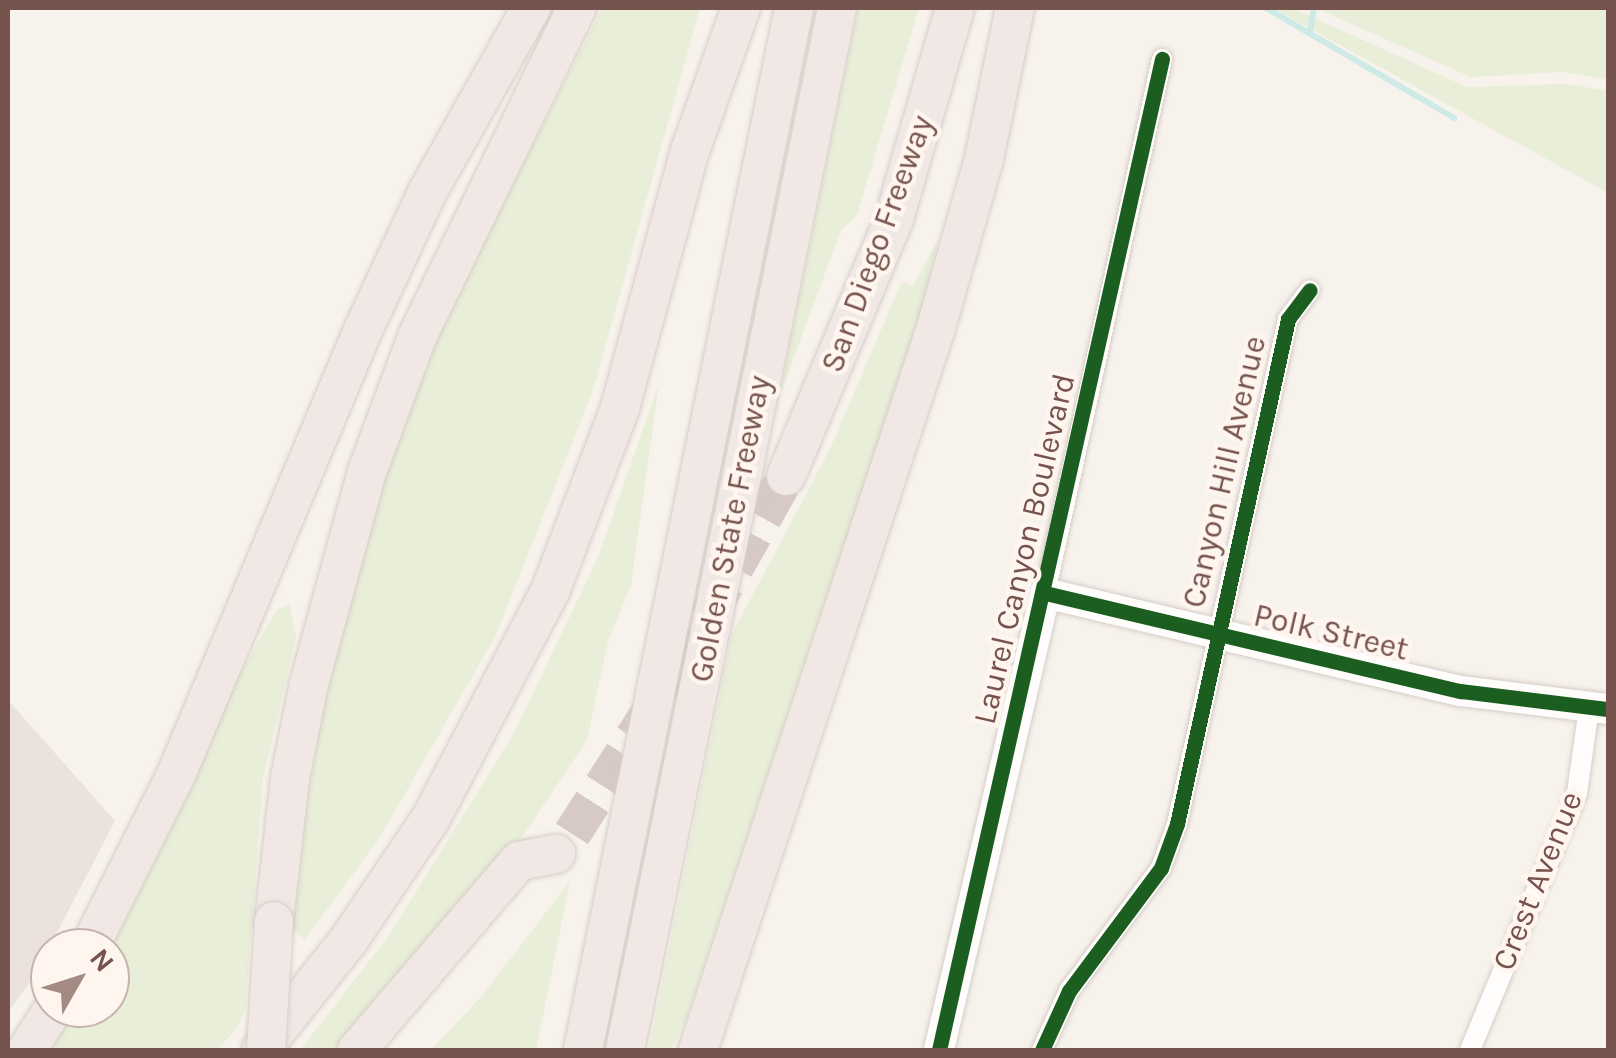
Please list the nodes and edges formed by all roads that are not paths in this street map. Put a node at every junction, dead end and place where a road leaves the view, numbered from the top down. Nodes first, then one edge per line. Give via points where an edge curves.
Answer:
1 (531, 8) edge
2 (577, 8) edge
3 (741, 8) edge
4 (770, 8) edge
5 (794, 8) edge
6 (810, 8) edge
7 (837, 8) edge
8 (955, 8) edge
9 (1015, 8) edge
10 (1162, 59) dead end
11 (1310, 290) dead end
12 (786, 476) tunnel mouth
13 (732, 522) junction
14 (1045, 593) junction
15 (1216, 635) junction
16 (1599, 708) edge
17 (99, 928) edge
18 (41, 1028) edge
19 (27, 1050) edge
20 (264, 1050) edge
21 (357, 1050) edge
22 (389, 1050) edge
23 (561, 1050) edge
24 (582, 1050) edge
25 (625, 1050) edge
26 (698, 1050) edge
27 (939, 1050) edge
28 (1042, 1050) edge
29 (1470, 1050) edge

1 - 17 highway via 428,191 176,775
2 - 20 highway, bridge via 448,268 368,469 305,703 274,922
3 - 20 highway via 690,150 620,408 551,589 431,818
4 - 23 highway, Golden State Freeway
5 - 24 highway
6 - 13 highway via 714,476
7 - 13 highway, Golden State Freeway
8 - 12 highway, San Diego Freeway via 894,219
9 - 26 highway via 984,159 935,332
10 - 14 street, Laurel Canyon Boulevard
11 - 15 street, Canyon Hill Avenue via 1288,318
13 - 25 highway, Golden State Freeway
14 - 15 street, Polk Street
14 - 27 street, Laurel Canyon Boulevard
15 - 16 street, Polk Street via 1461,691
15 - 28 street, Canyon Hill Avenue via 1161,868 1069,991
16 - 29 street, Crest Avenue via 1578,793
18 - 19 highway
21 - 22 highway via 520,862 564,844

